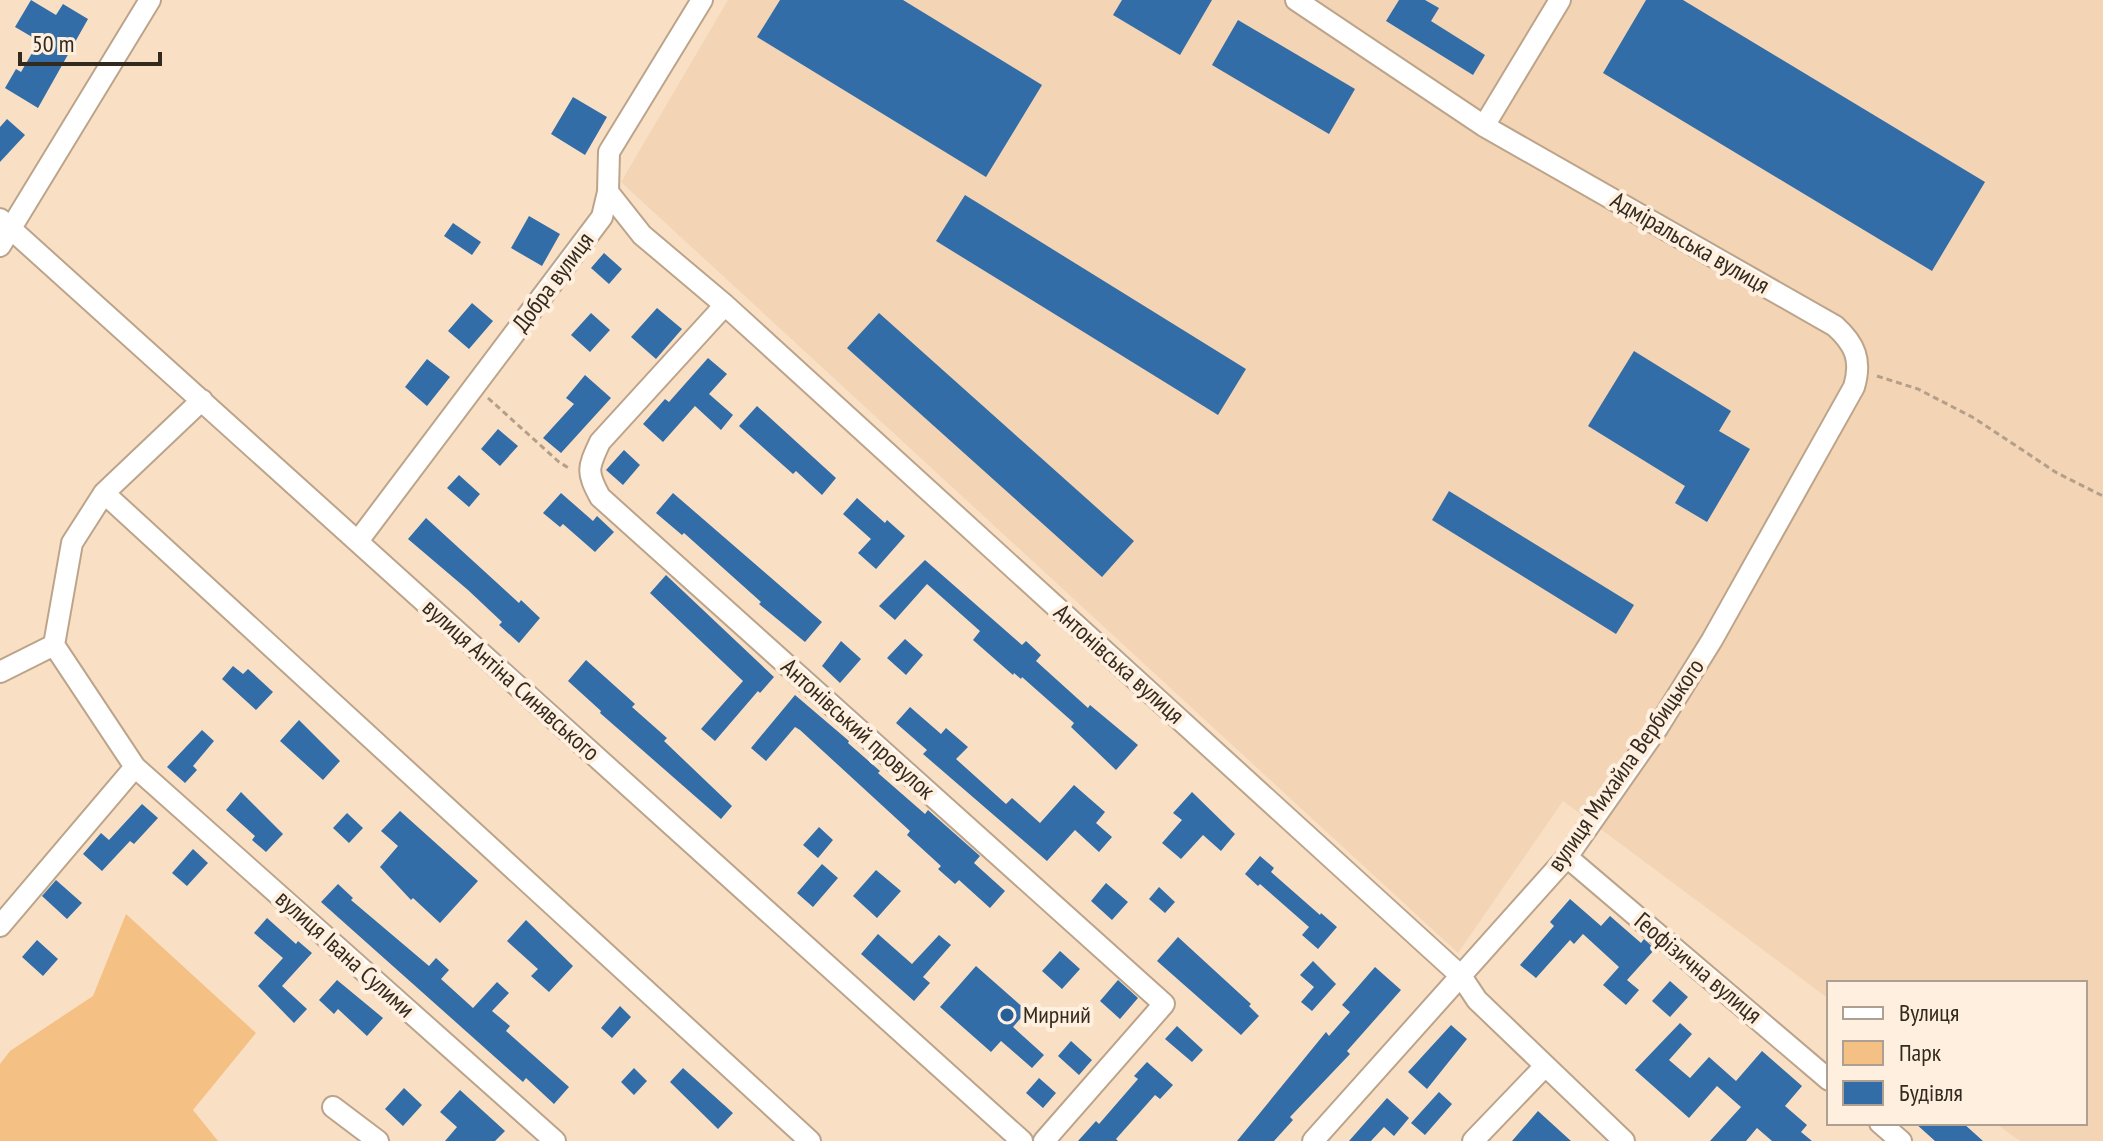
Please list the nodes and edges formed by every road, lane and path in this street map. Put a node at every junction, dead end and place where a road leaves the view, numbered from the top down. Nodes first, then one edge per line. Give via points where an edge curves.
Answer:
1 (150, 0) edge
2 (702, 0) edge
3 (1296, 0) edge
4 (1560, 0) edge
5 (1484, 126) junction
6 (608, 192) junction
7 (4, 232) edge
8 (725, 305) junction
9 (1856, 379) junction
10 (475, 386) junction
11 (202, 400) junction
12 (591, 480) junction
13 (104, 493) junction
14 (2103, 496) edge
15 (358, 541) junction
16 (54, 645) junction
17 (0, 672) edge
18 (135, 767) junction
19 (1567, 857) junction
20 (0, 926) edge
21 (1461, 976) junction
22 (1545, 1066) junction
23 (1827, 1078) edge
24 (333, 1107) dead end
25 (1882, 1125) edge
26 (1320, 1139) edge
27 (378, 1141) edge
28 (555, 1141) edge
29 (810, 1141) edge
30 (1022, 1141) edge
31 (1044, 1141) edge
32 (1473, 1141) edge
33 (1624, 1141) edge
34 (1901, 1141) edge

1 - 7 street
2 - 6 street, Добра вулиця via 609,152
3 - 5 street, Адміральська вулиця
4 - 5 street
5 - 9 street, Адміральська вулиця via 1835,326 1858,355
6 - 8 street, Антонівська вулиця via 642,235
6 - 10 street, Добра вулиця via 602,217
7 - 11 street, вулиця Антіна Синявського
8 - 12 street via 600,442 588,469
8 - 21 street, Антонівська вулиця
9 - 14 path via 1918,389
9 - 19 street, вулиця Михайла Вербицького via 1712,640
10 - 12 path via 559,462
10 - 15 street, Добра вулиця
11 - 13 street
11 - 15 street, вулиця Антіна Синявського
12 - 31 street, Антонівський провулок via 600,497 1164,1004
13 - 16 street via 72,543
13 - 29 street
15 - 30 street, вулиця Антіна Синявського
16 - 17 street
16 - 18 street, вулиця Івана Сулими
18 - 20 street
18 - 28 street, вулиця Івана Сулими
19 - 21 street, вулиця Михайла Вербицького
19 - 23 street, Геофізична вулиця
21 - 22 street, Антонівська вулиця via 1477,1000
21 - 26 street, вулиця Михайла Вербицького
22 - 32 street
22 - 33 street, Антонівська вулиця
24 - 27 street
25 - 34 street

